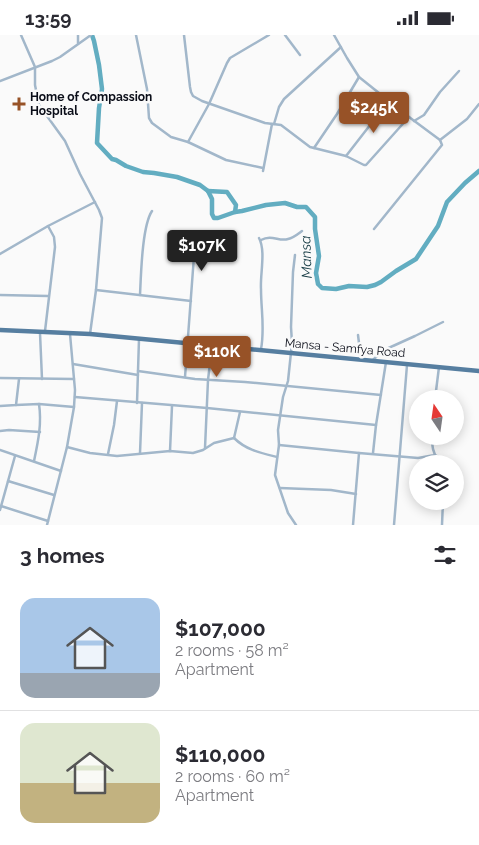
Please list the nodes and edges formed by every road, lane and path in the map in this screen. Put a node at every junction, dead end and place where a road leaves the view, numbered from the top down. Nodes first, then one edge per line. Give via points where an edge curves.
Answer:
1 (21, 35) edge
2 (78, 35) edge
3 (91, 35) edge
4 (136, 35) edge
5 (184, 35) edge
6 (269, 35) edge
7 (285, 35) edge
8 (334, 35) edge
9 (78, 44) junction
10 (341, 47) junction
11 (300, 55) dead end
12 (35, 67) junction
13 (459, 71) dead end
14 (360, 77) junction
15 (0, 81) edge
16 (389, 101) junction
17 (209, 104) junction
18 (479, 104) edge
19 (409, 117) junction
20 (414, 121) junction
21 (273, 124) junction
22 (440, 140) junction
23 (188, 142) junction
24 (314, 147) junction
25 (346, 156) junction
26 (95, 202) junction
27 (152, 211) dead end
28 (48, 226) junction
29 (374, 229) dead end
30 (302, 231) dead end
31 (201, 235) dead end
32 (0, 254) edge
33 (296, 255) dead end
34 (96, 289) junction
35 (0, 295) edge
36 (49, 295) junction
37 (140, 295) junction
38 (191, 301) junction
39 (443, 322) dead end
40 (0, 330) edge
41 (42, 331) junction
42 (70, 333) junction
43 (90, 334) junction
44 (358, 335) dead end
45 (139, 339) junction
46 (188, 344) junction
47 (212, 346) junction
48 (261, 351) junction
49 (290, 353) junction
50 (362, 359) junction
51 (373, 360) junction
52 (386, 362) junction
53 (73, 364) junction
54 (407, 364) junction
55 (439, 367) junction
56 (479, 371) edge
57 (138, 373) junction
58 (185, 377) junction
59 (0, 378) edge
60 (19, 379) junction
61 (42, 379) junction
62 (74, 379) junction
63 (208, 380) junction
64 (287, 387) junction
65 (436, 390) edge
66 (381, 395) junction
67 (75, 397) junction
68 (117, 401) junction
69 (137, 403) junction
70 (142, 403) junction
71 (39, 404) junction
72 (16, 405) junction
73 (0, 406) edge
74 (172, 406) junction
75 (74, 407) junction
76 (207, 408) junction
77 (240, 412) junction
78 (280, 416) junction
79 (376, 425) junction
80 (0, 431) edge
81 (40, 432) junction
82 (234, 439) junction
83 (279, 445) junction
84 (432, 445) edge
85 (67, 447) junction
86 (205, 448) junction
87 (0, 450) edge
88 (170, 451) junction
89 (140, 453) junction
90 (359, 453) junction
91 (373, 453) junction
92 (108, 454) junction
93 (435, 455) edge
94 (15, 456) junction
95 (399, 456) junction
96 (277, 457) junction
97 (409, 457) edge
98 (34, 461) junction
99 (61, 471) junction
100 (8, 481) junction
101 (279, 488) junction
102 (356, 494) junction
103 (54, 495) junction
104 (2, 506) junction
105 (0, 510) edge
106 (443, 510) edge
107 (48, 521) junction
108 (47, 525) edge
109 (296, 525) edge
110 (353, 525) edge
111 (394, 525) edge
112 (442, 525) edge

1 - 12 street
2 - 9 street
3 - 9 street
4 - 23 street via 147,89 149,118 171,137
5 - 17 street via 191,92
6 - 17 street via 230,58
7 - 11 street
8 - 10 street
9 - 12 street via 60,57
10 - 14 street
10 - 21 street via 284,99
12 - 15 street
12 - 26 street via 39,105 65,141
13 - 20 street via 424,115
14 - 16 street
14 - 24 street
16 - 19 street
16 - 25 street
17 - 21 street
17 - 23 street
18 - 22 street via 467,119
19 - 20 street
19 - 25 street via 368,164
20 - 22 street
21 - 23 street via 263,169 226,160
21 - 24 street via 284,127 306,145
22 - 29 street via 442,145
24 - 25 street
26 - 28 street
26 - 34 street via 102,218
27 - 37 street via 144,241
28 - 32 street
28 - 36 street via 55,241
30 - 48 street via 286,240 260,239 264,329
31 - 38 street via 195,245
33 - 49 street
34 - 37 street
34 - 43 street
35 - 36 street
36 - 41 street
37 - 38 street
38 - 46 street
39 - 51 street via 382,351
40 - 41 main road, Mansa - Samfya Road
41 - 42 main road, Mansa - Samfya Road
41 - 61 street
42 - 43 main road, Mansa - Samfya Road
42 - 53 street
43 - 45 main road, Mansa - Samfya Road
44 - 50 street
45 - 46 main road, Mansa - Samfya Road
45 - 57 street
46 - 47 main road, Mansa - Samfya Road
46 - 58 street
47 - 48 main road, Mansa - Samfya Road
47 - 63 street
48 - 49 main road, Mansa - Samfya Road
49 - 50 main road, Mansa - Samfya Road
49 - 64 street
50 - 51 main road, Mansa - Samfya Road
51 - 52 main road, Mansa - Samfya Road
52 - 54 main road, Mansa - Samfya Road
52 - 66 street
53 - 57 street
53 - 62 street
54 - 55 main road, Mansa - Samfya Road
54 - 95 street
55 - 56 main road, Mansa - Samfya Road
55 - 65 street
57 - 58 street
57 - 69 street
58 - 63 street
59 - 60 street
60 - 61 street
60 - 72 street
61 - 62 street
62 - 67 street
63 - 64 street
63 - 76 street
64 - 66 street
64 - 78 street
66 - 79 street
67 - 68 street
67 - 75 street
68 - 69 street
68 - 92 street
69 - 70 street
70 - 74 street
70 - 89 street
71 - 72 street
71 - 75 street
71 - 81 street
72 - 73 street
74 - 76 street
74 - 88 street
75 - 85 street
76 - 77 street
76 - 86 street
77 - 78 street
77 - 82 street
78 - 79 street
78 - 83 street
79 - 91 street
80 - 81 street
81 - 98 street
82 - 86 street
82 - 96 street via 257,453
83 - 90 street
83 - 96 street
84 - 93 street
85 - 92 street
85 - 99 street
86 - 88 street via 193,453
87 - 94 street
88 - 89 street
89 - 92 street
90 - 91 street
90 - 102 street
91 - 95 street
94 - 98 street
94 - 100 street
95 - 97 street
95 - 111 street
96 - 101 street via 275,475
98 - 99 street
99 - 103 street
100 - 103 street
100 - 104 street
101 - 102 street
101 - 109 street
102 - 110 street
103 - 107 street
104 - 105 street
104 - 107 street
106 - 112 street
107 - 108 street

